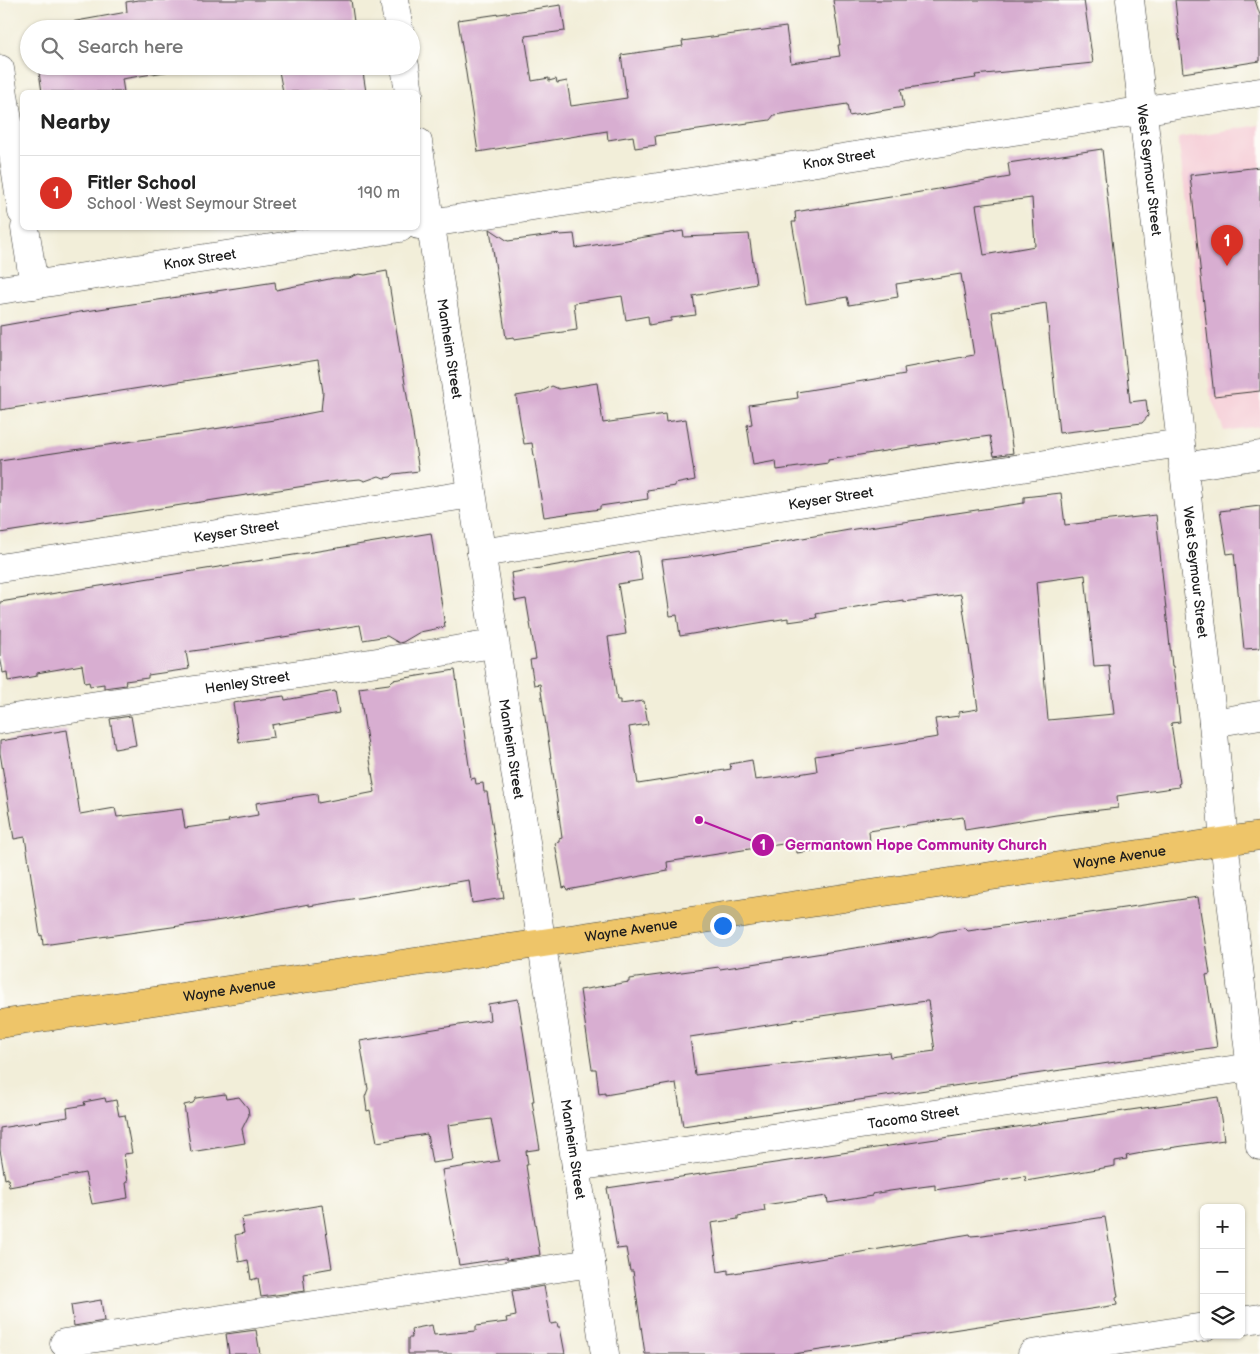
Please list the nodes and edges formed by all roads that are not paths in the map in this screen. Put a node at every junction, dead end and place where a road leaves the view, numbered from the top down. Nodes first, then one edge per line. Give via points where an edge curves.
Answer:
1 (394, 0) edge
2 (1130, 0) edge
3 (397, 20) edge
4 (0, 69) edge
5 (406, 75) edge
6 (409, 90) edge
7 (1260, 92) edge
8 (1142, 110) junction
9 (420, 169) edge
10 (20, 199) edge
11 (424, 224) edge
12 (25, 230) edge
13 (387, 230) edge
14 (34, 285) junction
15 (0, 290) edge
16 (1182, 455) junction
17 (1260, 455) edge
18 (472, 494) junction
19 (480, 553) junction
20 (0, 568) edge
21 (494, 644) junction
22 (1260, 715) edge
23 (0, 720) edge
24 (1213, 723) junction
25 (1260, 836) edge
26 (1224, 841) junction
27 (540, 942) junction
28 (0, 1024) edge
29 (1251, 1067) junction
30 (1260, 1146) edge
31 (576, 1167) junction
32 (591, 1263) junction
33 (1260, 1318) edge
34 (1245, 1320) edge
35 (1200, 1328) edge
36 (64, 1343) dead end
37 (605, 1354) edge
38 (1032, 1354) edge

1 - 3 street
2 - 8 street, West Seymour Street
4 - 10 street
5 - 6 street
7 - 8 street, Knox Street
8 - 11 street, Knox Street
8 - 16 street, West Seymour Street
9 - 11 street, Manheim Street
11 - 18 street, Manheim Street
12 - 14 street
13 - 14 street, Knox Street
14 - 15 street, Knox Street
16 - 17 street, Keyser Street
16 - 19 street, Keyser Street
16 - 24 street, West Seymour Street
18 - 19 street, Manheim Street
18 - 20 street, Keyser Street
19 - 21 street, Manheim Street
21 - 23 street, Henley Street
21 - 27 street, Manheim Street
22 - 24 street
24 - 26 street, West Seymour Street
25 - 26 main road, Wayne Avenue
26 - 27 main road, Wayne Avenue
26 - 29 street, West Seymour Street
27 - 28 main road, Wayne Avenue
27 - 31 street, Manheim Street
29 - 30 street, West Seymour Street
29 - 31 street, Tacoma Street
31 - 32 street, Manheim Street
32 - 36 street
32 - 37 street, Manheim Street
33 - 34 street
35 - 38 street

